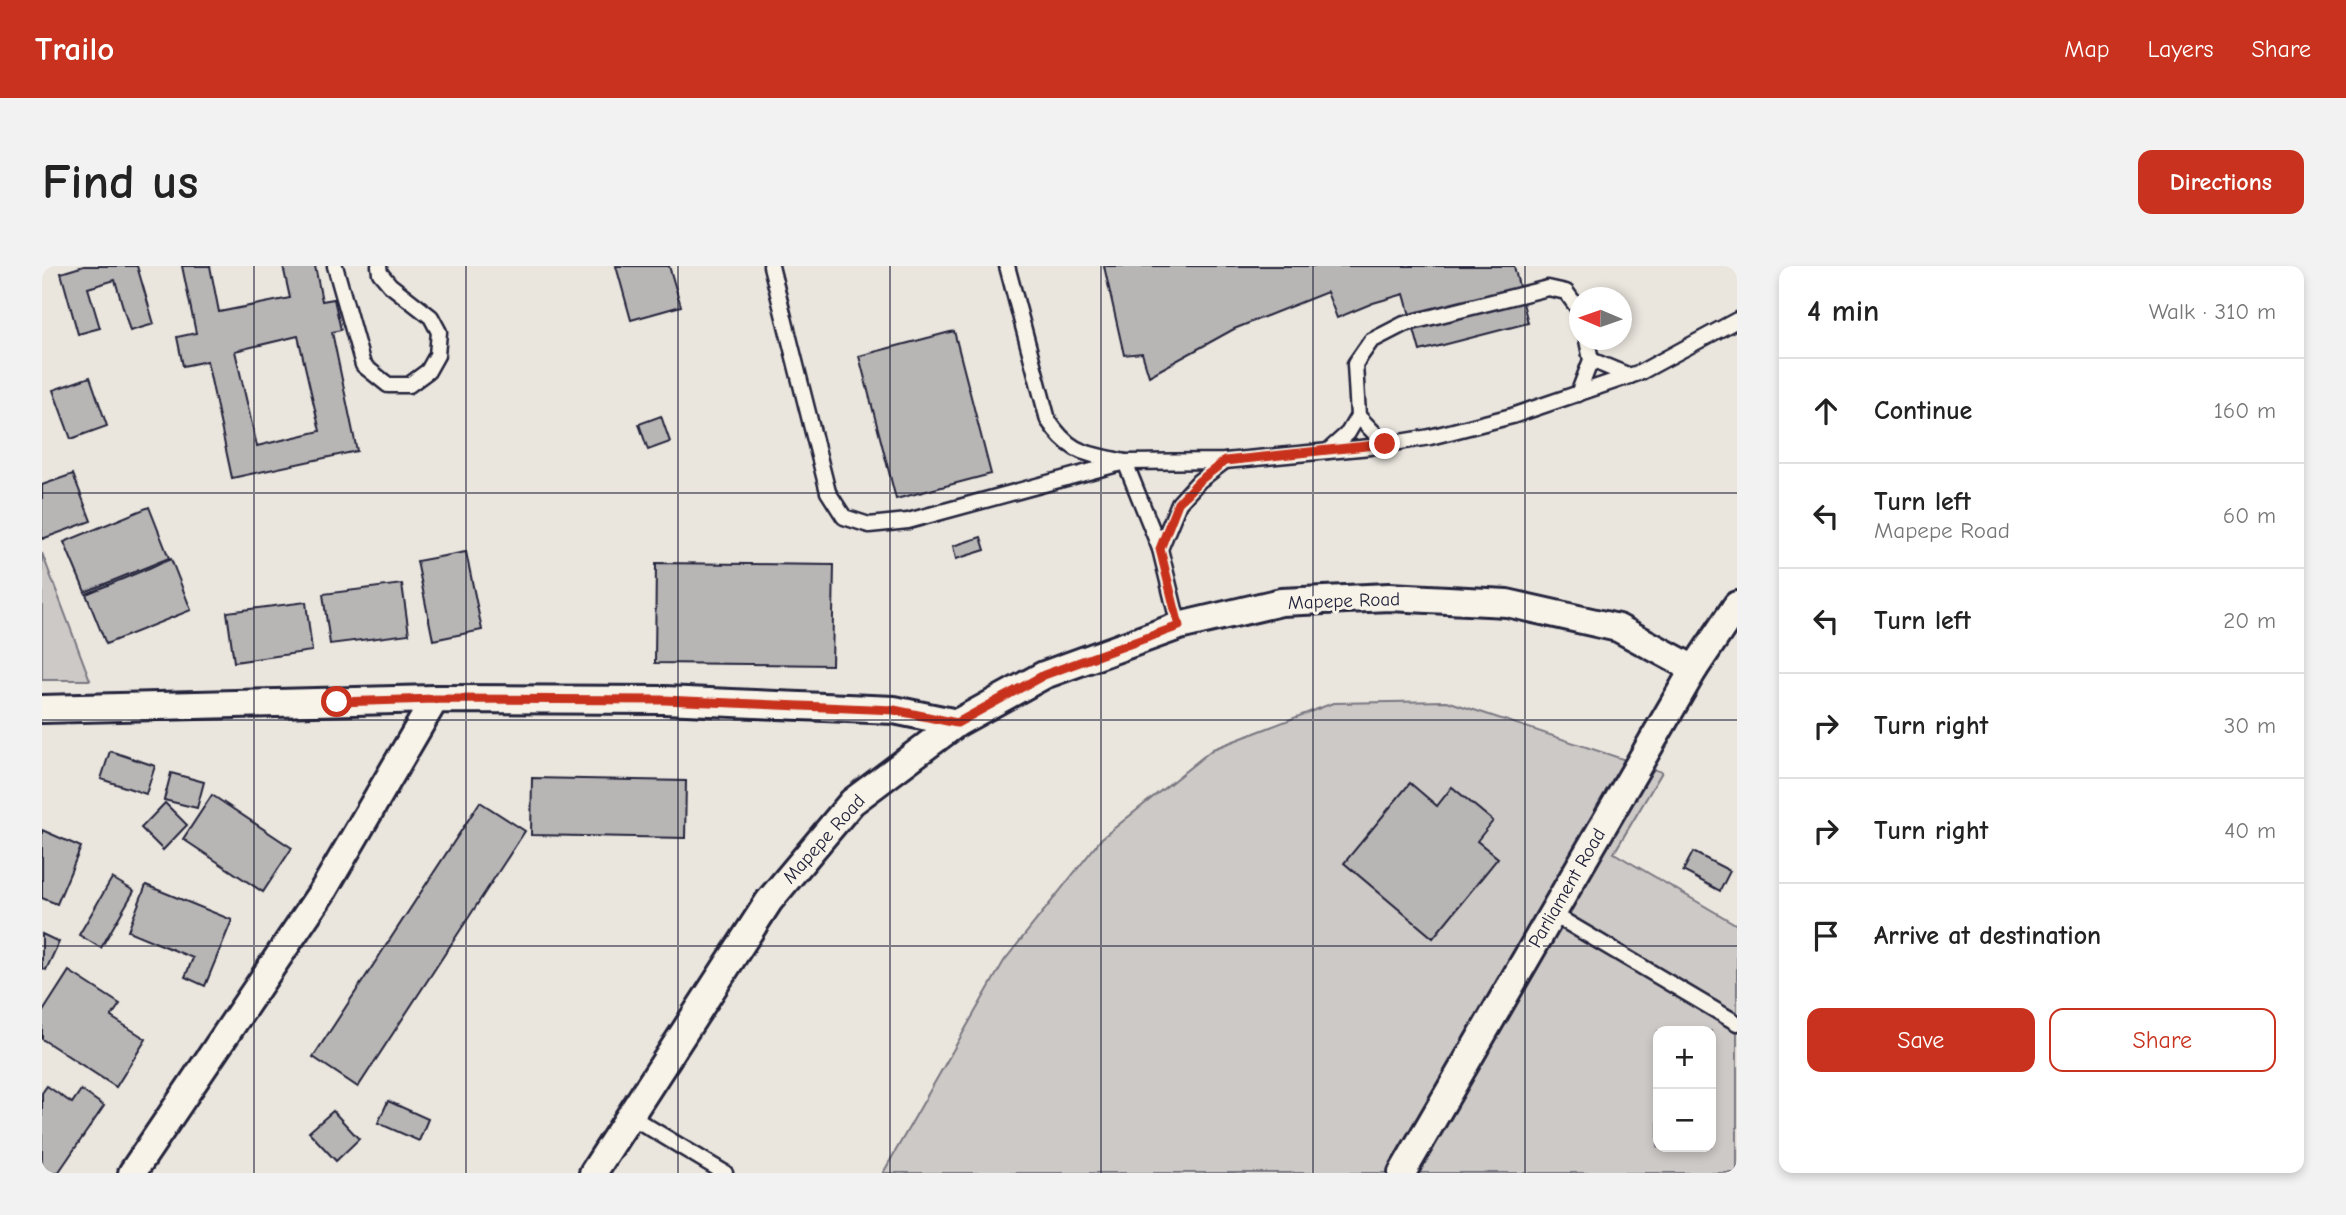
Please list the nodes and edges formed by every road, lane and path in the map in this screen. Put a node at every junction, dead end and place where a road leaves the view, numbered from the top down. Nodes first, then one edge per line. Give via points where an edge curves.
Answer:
1 (335, 266) edge
2 (379, 266) edge
3 (771, 266) edge
4 (1007, 266) edge
5 (1569, 296) edge
6 (1737, 320) edge
7 (1589, 350) edge
8 (1591, 360) junction
9 (1630, 376) junction
10 (1578, 394) junction
11 (1359, 416) junction
12 (1385, 444) junction
13 (1328, 451) junction
14 (1225, 461) junction
15 (1125, 462) junction
16 (1160, 549) junction
17 (1737, 605) edge
18 (1179, 626) junction
19 (1695, 670) junction
20 (435, 699) junction
21 (42, 709) edge
22 (957, 723) junction
23 (1552, 913) junction
24 (1737, 1023) edge
25 (630, 1116) junction
26 (132, 1173) edge
27 (593, 1173) edge
28 (726, 1173) edge
29 (1402, 1173) edge

1 - 2 lane via 363,365 388,385 409,384 428,371 437,355 439,332 431,317 390,285
3 - 15 lane via 828,492 844,517 869,525 908,521
4 - 15 lane via 1048,420 1075,450
5 - 11 lane via 1548,288 1404,324 1371,341 1355,364
6 - 9 lane
7 - 8 lane
8 - 9 lane
8 - 10 lane
9 - 10 lane
10 - 12 lane via 1489,422
11 - 12 lane
11 - 13 lane
12 - 13 lane
13 - 14 lane
14 - 15 lane
14 - 16 lane via 1178,503
15 - 16 lane
16 - 18 lane
17 - 19 street, Parliament Road
18 - 19 street, Mapepe Road via 1281,602 1389,597 1507,603 1618,628
18 - 22 street, Mapepe Road via 1044,675
19 - 23 street, Parliament Road
20 - 21 street
20 - 22 street via 664,700 894,710
20 - 26 street via 324,889
22 - 25 street, Mapepe Road via 852,802 769,901
23 - 24 lane
23 - 29 street, Parliament Road
25 - 27 street, Mapepe Road
25 - 28 lane

